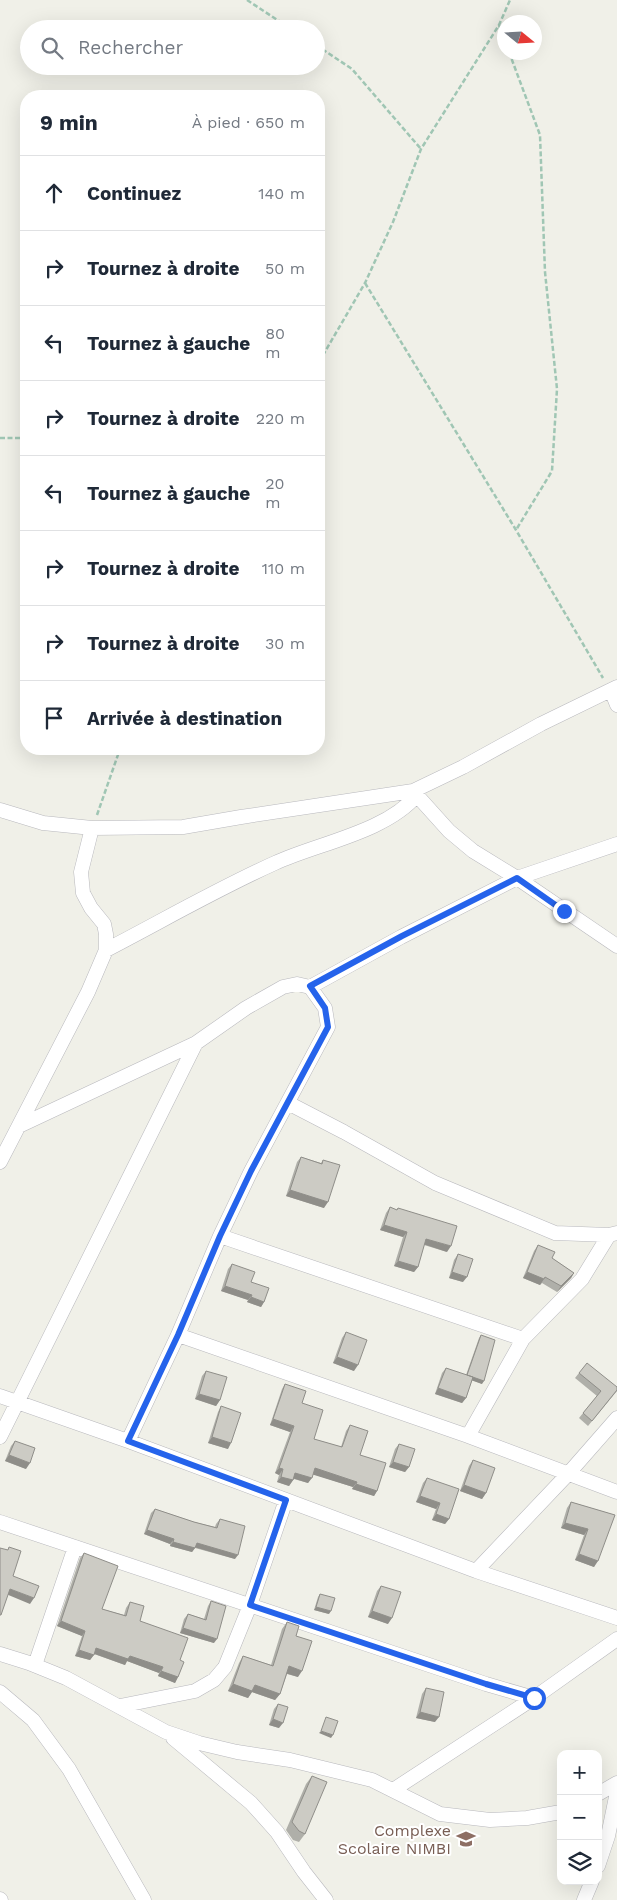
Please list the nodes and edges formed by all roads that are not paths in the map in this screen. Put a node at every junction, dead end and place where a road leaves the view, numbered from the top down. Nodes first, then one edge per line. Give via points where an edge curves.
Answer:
1 (614, 688) edge
2 (617, 705) edge
3 (415, 793) junction
4 (0, 810) edge
5 (92, 828) junction
6 (617, 844) edge
7 (517, 878) junction
8 (617, 946) edge
9 (106, 950) junction
10 (310, 986) junction
11 (196, 1043) junction
12 (288, 1103) junction
13 (19, 1126) junction
14 (0, 1162) edge
15 (613, 1234) edge
16 (220, 1236) junction
17 (178, 1335) junction
18 (523, 1339) junction
19 (0, 1396) edge
20 (18, 1402) junction
21 (617, 1418) edge
22 (468, 1436) junction
23 (0, 1437) edge
24 (128, 1441) junction
25 (568, 1474) junction
26 (617, 1492) edge
27 (286, 1500) junction
28 (0, 1522) edge
29 (75, 1547) junction
30 (476, 1571) junction
31 (250, 1605) junction
32 (617, 1618) edge
33 (617, 1639) edge
34 (0, 1654) edge
35 (35, 1665) junction
36 (0, 1692) edge
37 (534, 1698) junction
38 (120, 1706) junction
39 (166, 1732) junction
40 (617, 1783) edge
41 (392, 1790) junction
42 (602, 1792) edge
43 (617, 1792) edge
44 (557, 1813) edge
45 (602, 1854) edge
46 (590, 1885) edge
47 (144, 1900) edge
48 (326, 1900) edge
49 (584, 1900) edge

1 - 2 street
1 - 3 street
3 - 5 street via 183,827
3 - 7 street via 449,831 473,851
3 - 9 street via 408,807 389,820 275,863
4 - 5 street via 43,823
5 - 9 street via 81,872 83,893 104,924
6 - 7 street
7 - 8 street
7 - 10 street
9 - 13 street
10 - 11 street via 283,987
10 - 12 street via 325,1008 328,1027
11 - 13 street
11 - 20 street
12 - 15 street via 435,1183 555,1233
12 - 16 street
13 - 14 street
15 - 18 street via 582,1279
16 - 17 street
16 - 18 street
17 - 22 street
17 - 24 street
18 - 22 street
19 - 20 street
20 - 23 street
20 - 24 street
21 - 25 street
22 - 25 street
24 - 27 street
25 - 26 street
25 - 30 street
27 - 30 street
27 - 31 street
28 - 29 street
29 - 31 street
29 - 35 street
30 - 32 street
31 - 37 street
31 - 38 street via 225,1667 214,1680 195,1691
33 - 37 street
34 - 35 street
35 - 38 street
36 - 47 street via 32,1720 69,1769
37 - 41 street
38 - 39 street
39 - 41 street via 237,1752 338,1770
39 - 48 street via 251,1803 277,1832
40 - 42 street
41 - 44 street via 440,1814 490,1820
43 - 45 street
46 - 49 street

